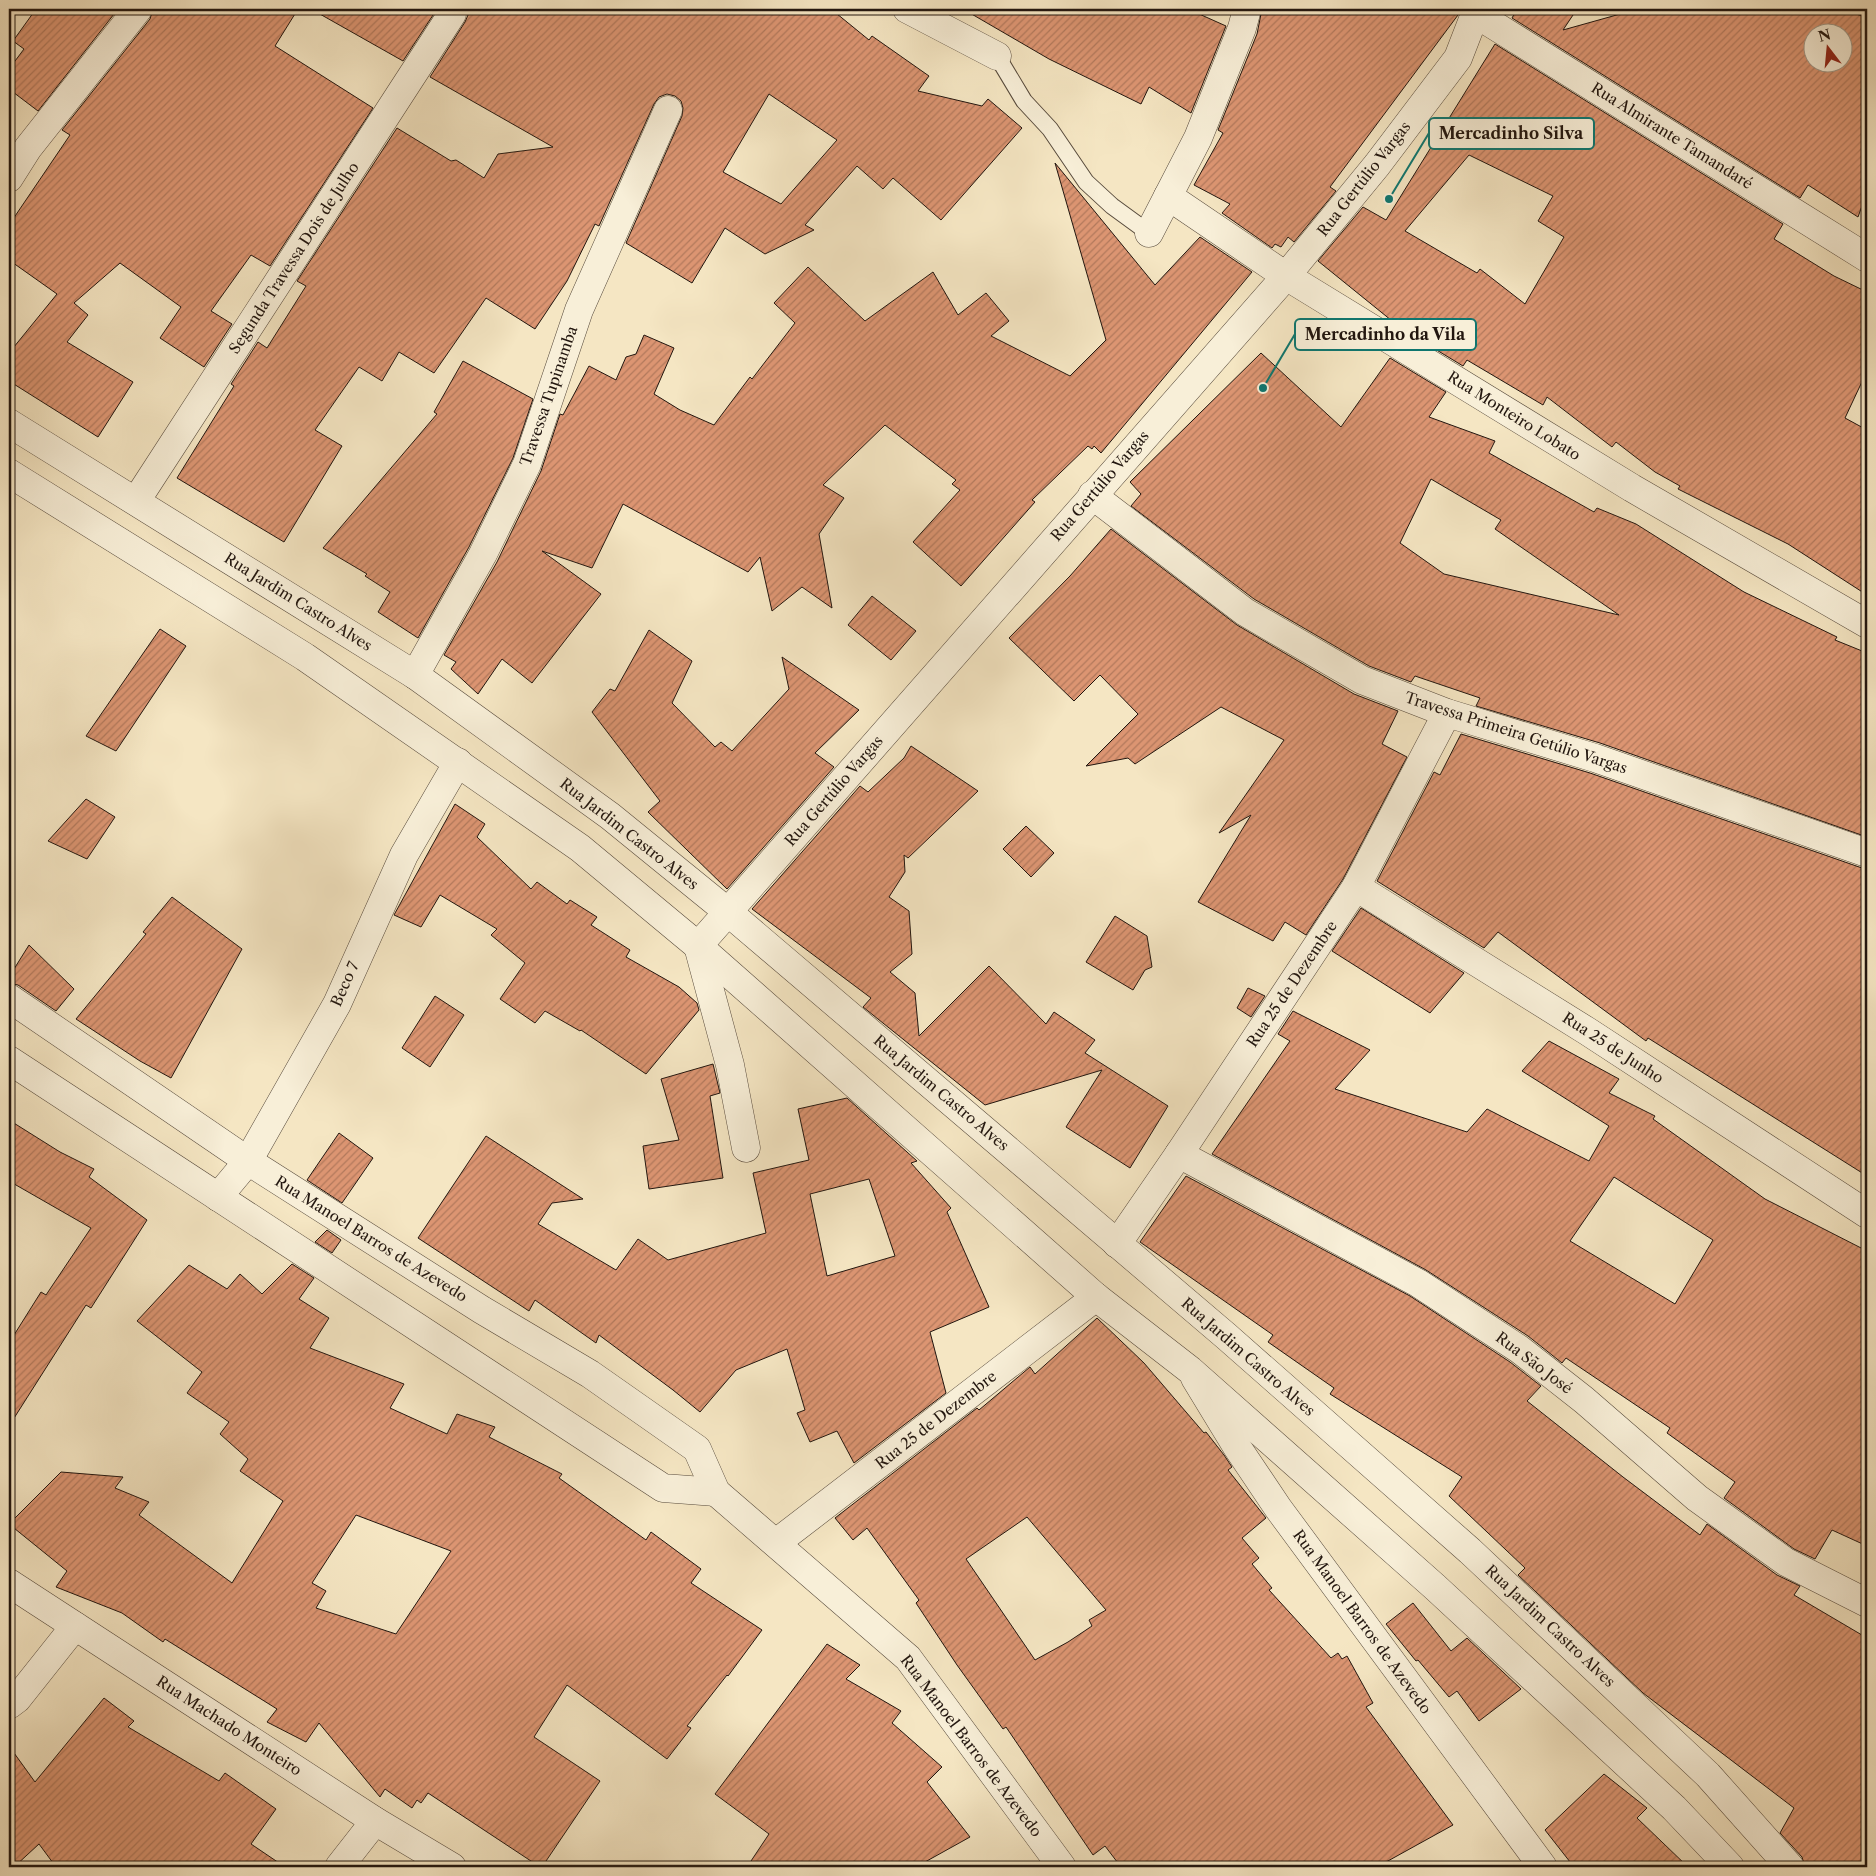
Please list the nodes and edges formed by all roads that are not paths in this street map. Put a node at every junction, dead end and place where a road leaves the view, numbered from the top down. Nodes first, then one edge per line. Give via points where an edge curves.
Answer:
1 (138, 9) edge
2 (907, 9) edge
3 (1247, 9) edge
4 (1477, 11) edge
5 (452, 14) dead end
6 (997, 56) joint
7 (668, 110) dead end
8 (9, 178) edge
9 (1168, 196) junction
10 (1149, 232) joint
11 (1865, 249) edge
12 (1286, 276) junction
13 (9, 423) edge
14 (9, 473) edge
15 (1092, 495) junction
16 (136, 501) junction
17 (1867, 624) edge
18 (415, 676) junction
19 (1447, 713) junction
20 (458, 762) junction
21 (1867, 853) edge
22 (1356, 887) junction
23 (728, 912) junction
24 (698, 946) junction
25 (9, 998) edge
26 (9, 1060) edge
27 (746, 1148) dead end
28 (1179, 1154) junction
29 (248, 1161) junction
30 (218, 1197) junction
31 (1867, 1214) edge
32 (1117, 1244) junction
33 (1096, 1297) junction
34 (1190, 1370) junction
35 (716, 1492) junction
36 (776, 1544) junction
37 (9, 1583) edge
38 (1867, 1603) edge
39 (75, 1626) junction
40 (9, 1705) edge
41 (375, 1821) junction
42 (340, 1867) edge
43 (452, 1867) edge
44 (1062, 1867) edge
45 (1543, 1867) edge
46 (1730, 1867) edge
47 (1790, 1867) edge

1 - 8 street via 28,148
2 - 6 street
3 - 9 street via 1198,138
4 - 11 street, Rua Almirante Tamandaré
4 - 12 street, Rua Gertúlio Vargas via 1458,58 1377,165
5 - 16 street, Segunda Travessa Dois de Julho
6 - 10 lane via 1024,101 1050,129 1086,182 1112,206
7 - 18 street, Travessa Tupinamba via 579,310 526,464 483,554
9 - 10 street
9 - 12 street, Rua Monteiro Lobato
12 - 15 street, Rua Gertúlio Vargas
12 - 17 street, Rua Monteiro Lobato via 1632,488
13 - 16 street, Rua Jardim Castro Alves
14 - 20 street via 306,657
15 - 19 street, Travessa Primeira Getúlio Vargas via 1245,612 1362,680
15 - 23 street, Rua Gertúlio Vargas
16 - 18 street, Rua Jardim Castro Alves
18 - 23 street, Rua Jardim Castro Alves via 610,816
19 - 21 street, Travessa Primeira Getúlio Vargas via 1595,758
19 - 22 street, Rua 25 de Dezembre
20 - 24 street via 580,848
20 - 29 street, Beco 7 via 404,855 336,1004
22 - 28 street, Rua 25 de Dezembre
22 - 31 street, Rua 25 de Junho via 1587,1030
23 - 24 street, Rua Gertúlio Vargas
23 - 32 street, Rua Jardim Castro Alves
24 - 27 street via 730,1065
24 - 33 street
25 - 29 street, Rua Manoel Barros de Azevedo
26 - 30 street
28 - 32 street, Rua 25 de Dezembre
28 - 38 street, Rua São José via 1418,1283 1504,1338 1584,1400 1697,1498 1786,1562
29 - 30 street, Beco 7
29 - 35 street, Rua Manoel Barros de Azevedo via 482,1310 590,1374 697,1449
30 - 35 street via 663,1488
32 - 47 street, Rua Jardim Castro Alves via 1470,1551 1708,1775
33 - 34 street
33 - 36 street, Rua 25 de Dezembre
34 - 45 street, Rua Manoel Barros de Azevedo via 1278,1508
34 - 46 street via 1442,1594 1674,1808
35 - 36 street, Rua Manoel Barros de Azevedo
36 - 44 street, Rua Manoel Barros de Azevedo via 908,1658
37 - 39 street, Rua Machado Monteiro
39 - 40 street
39 - 41 street, Rua Machado Monteiro
41 - 42 street
41 - 43 street, Rua Machado Monteiro

